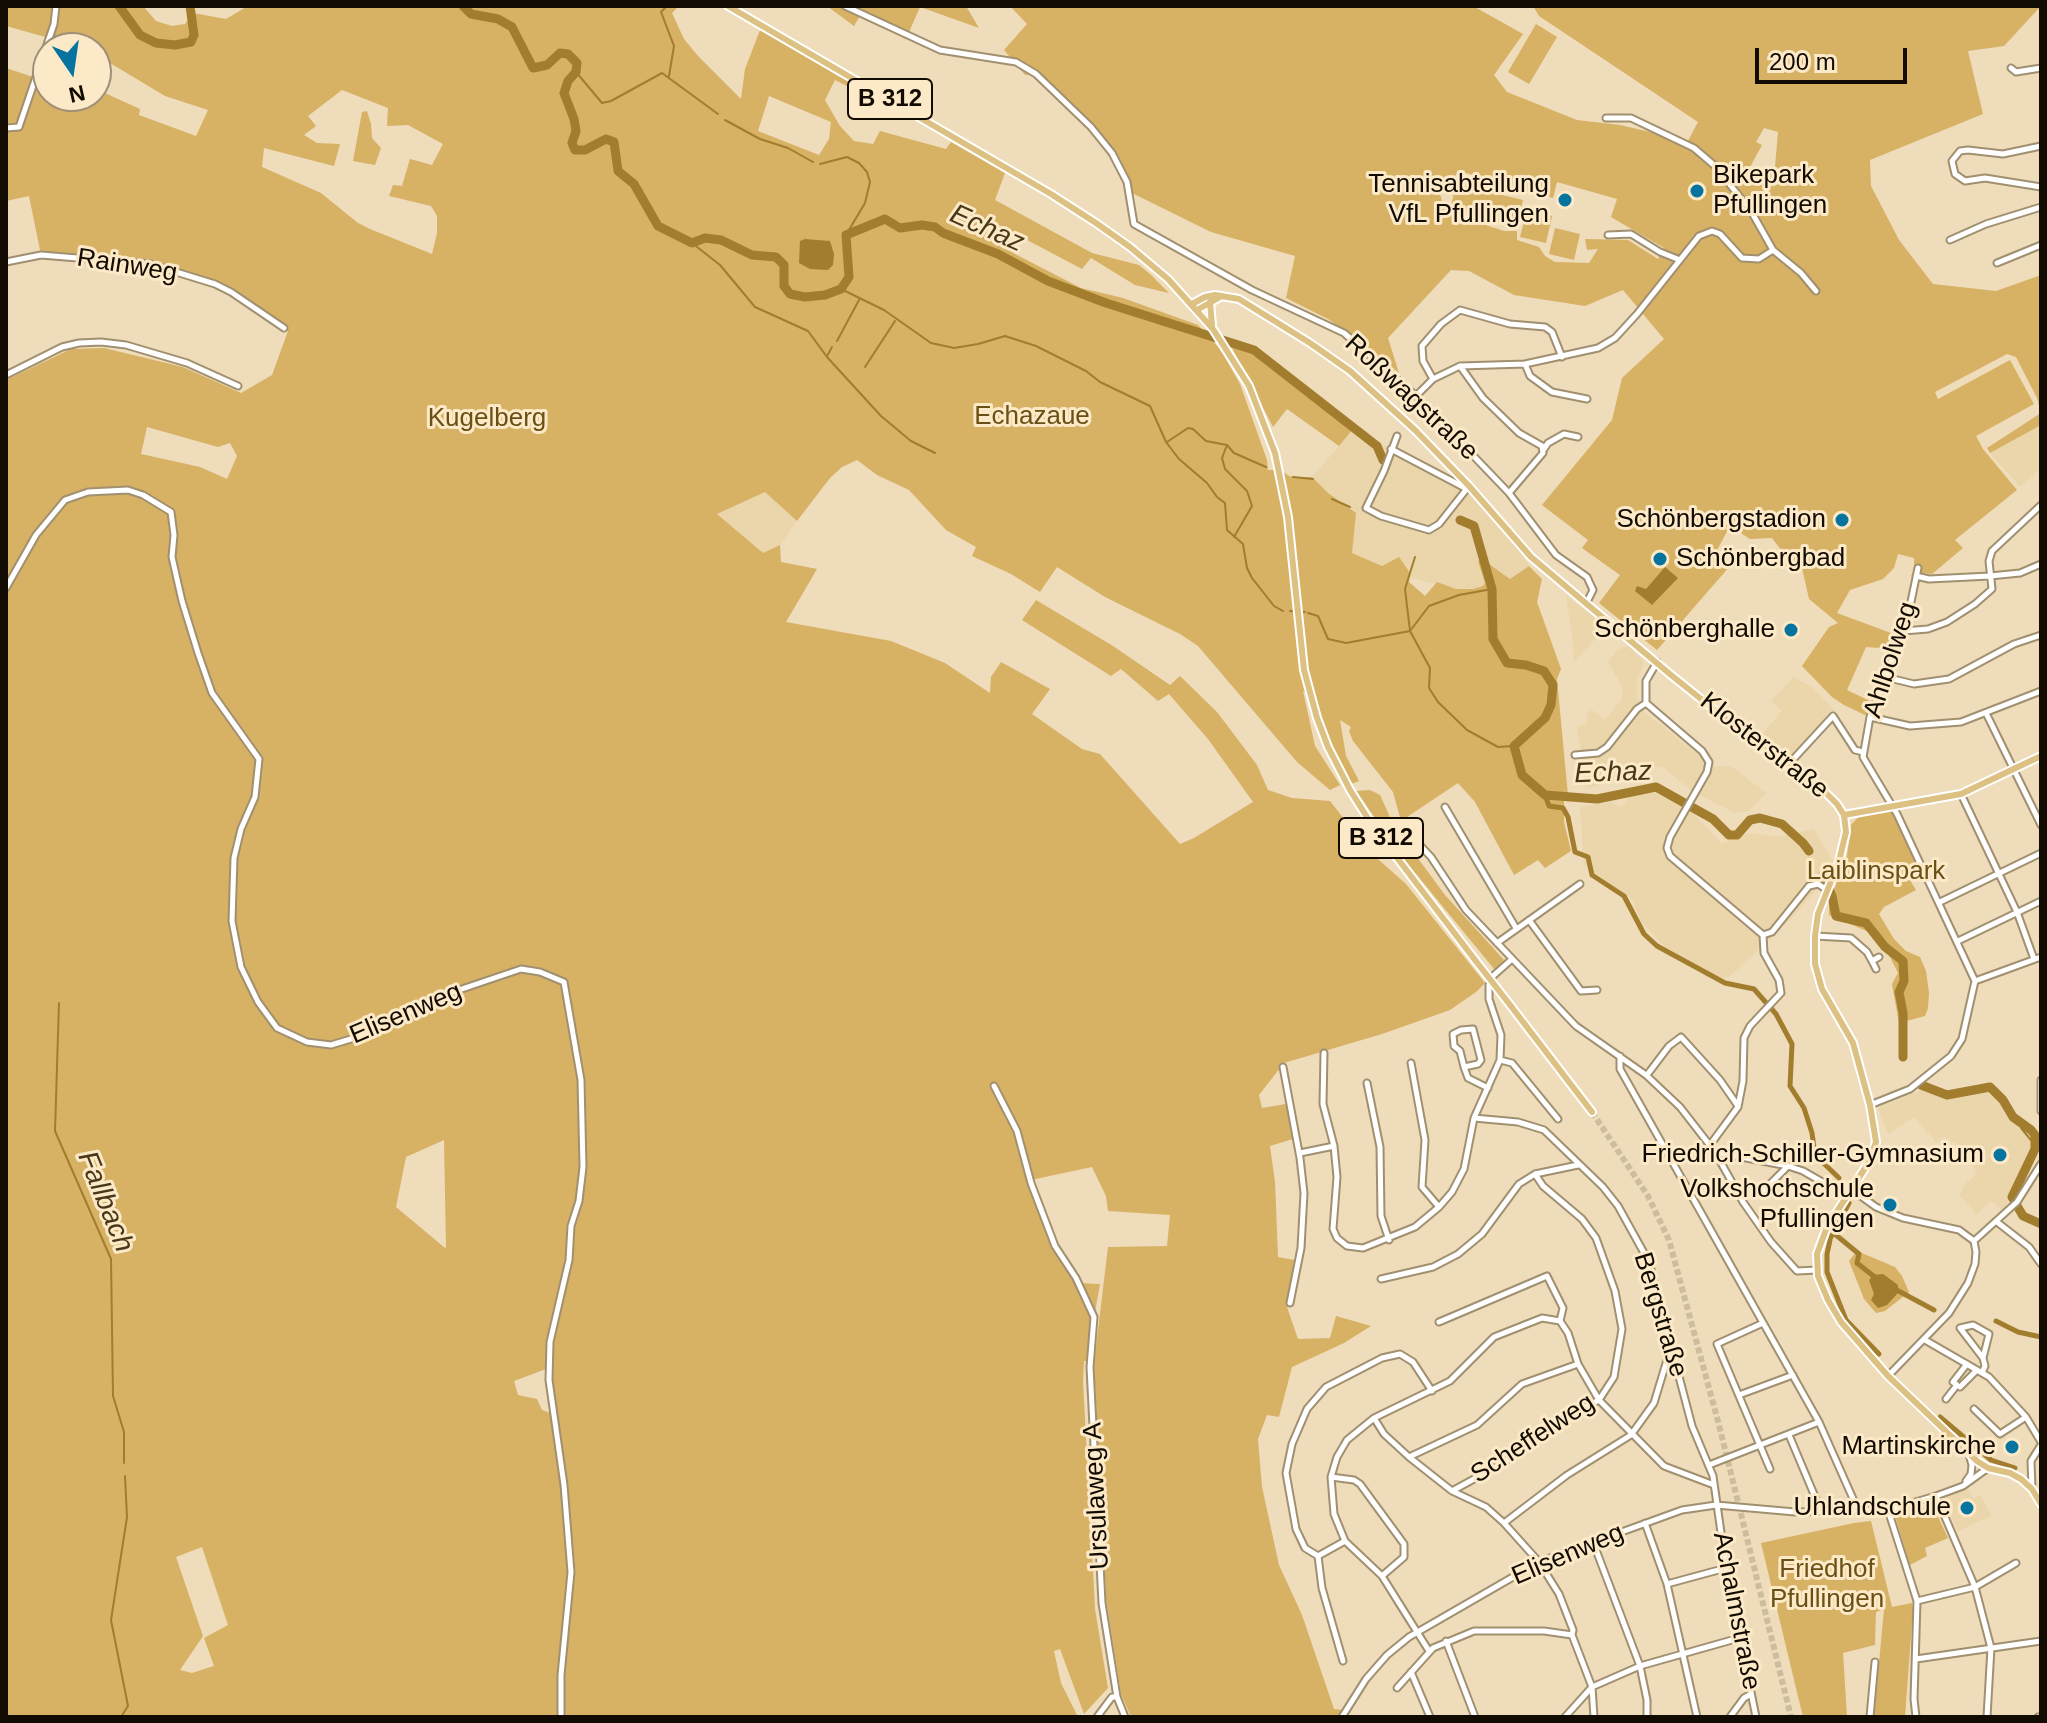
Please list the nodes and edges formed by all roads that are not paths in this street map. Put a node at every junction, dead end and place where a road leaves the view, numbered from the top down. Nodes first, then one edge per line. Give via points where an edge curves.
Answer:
1 (56, 6) edge
2 (728, 6) edge
3 (845, 6) edge
4 (2011, 68) dead end
5 (2041, 68) edge
6 (1606, 118) dead end
7 (6, 128) edge
8 (2041, 146) edge
9 (2041, 187) edge
10 (2041, 207) edge
11 (1608, 235) dead end
12 (1950, 240) dead end
13 (2041, 245) edge
14 (1773, 250) junction
15 (1680, 260) junction
16 (6, 262) edge
17 (1997, 263) dead end
18 (1252, 290) junction
19 (1816, 291) dead end
20 (1222, 296) junction
21 (1210, 302) junction
22 (1245, 303) junction
23 (1194, 307) junction
24 (284, 328) dead end
25 (1214, 331) junction
26 (1562, 357) junction
27 (1525, 364) junction
28 (1460, 366) junction
29 (6, 375) edge
30 (1433, 379) junction
31 (238, 386) dead end
32 (1416, 396) junction
33 (1587, 399) dead end
34 (1397, 436) dead end
35 (1578, 437) dead end
36 (1391, 449) junction
37 (1544, 450) junction
38 (1468, 488) junction
39 (1509, 493) junction
40 (2041, 505) edge
41 (2041, 564) edge
42 (1918, 568) dead end
43 (1916, 576) junction
44 (1990, 576) junction
45 (6, 588) edge
46 (1587, 602) junction
47 (1903, 631) junction
48 (2041, 635) edge
49 (1657, 662) junction
50 (1885, 677) junction
51 (2041, 691) edge
52 (1646, 703) junction
53 (1986, 713) junction
54 (1870, 717) junction
55 (1863, 752) junction
56 (1575, 755) dead end
57 (2041, 756) edge
58 (1787, 766) junction
59 (2013, 769) junction
60 (1961, 794) junction
61 (1892, 806) junction
62 (1445, 807) dead end
63 (1844, 815) junction
64 (1399, 823) dead end
65 (2041, 825) edge
66 (2041, 853) edge
67 (1998, 873) junction
68 (1580, 884) dead end
69 (1825, 893) junction
70 (2041, 901) edge
71 (1940, 902) junction
72 (2017, 912) junction
73 (1529, 920) junction
74 (1516, 928) junction
75 (1763, 935) junction
76 (1815, 936) junction
77 (1958, 941) junction
78 (1497, 943) junction
79 (1879, 957) dead end
80 (2037, 958) edge
81 (1511, 960) junction
82 (1872, 961) junction
83 (1876, 969) dead end
84 (1975, 981) junction
85 (1597, 990) dead end
86 (1324, 1053) dead end
87 (1620, 1056) junction
88 (1500, 1060) junction
89 (1411, 1063) dead end
90 (1283, 1067) dead end
91 (1464, 1067) junction
92 (1646, 1075) junction
93 (1367, 1083) dead end
94 (2041, 1083) edge
95 (994, 1086) dead end
96 (1488, 1088) junction
97 (1870, 1105) junction
98 (1738, 1107) junction
99 (2041, 1111) edge
100 (1592, 1112) tunnel mouth
101 (1474, 1118) junction
102 (1558, 1119) dead end
103 (1710, 1145) junction
104 (1334, 1146) junction
105 (1715, 1152) junction
106 (1299, 1153) junction
107 (2041, 1164) edge
108 (1578, 1165) junction
109 (1788, 1166) junction
110 (1535, 1174) junction
111 (1824, 1183) dead end
112 (1851, 1189) junction
113 (1764, 1190) dead end
114 (1439, 1207) junction
115 (1997, 1222) junction
116 (1389, 1240) junction
117 (1974, 1241) junction
118 (2041, 1264) edge
119 (1817, 1270) junction
120 (1381, 1279) dead end
121 (1290, 1303) dead end
122 (1560, 1321) junction
123 (1439, 1322) dead end
124 (1763, 1323) junction
125 (1925, 1340) junction
126 (1674, 1356) junction
127 (1983, 1358) junction
128 (1578, 1364) junction
129 (1967, 1364) junction
130 (1980, 1371) junction
131 (1793, 1375) junction
132 (1888, 1376) junction
133 (1958, 1386) junction
134 (1432, 1391) junction
135 (1968, 1394) dead end
136 (1739, 1395) junction
137 (1946, 1399) dead end
138 (1599, 1400) junction
139 (1974, 1409) dead end
140 (2026, 1417) junction
141 (1374, 1418) junction
142 (1819, 1422) junction
143 (2041, 1424) edge
144 (2035, 1431) junction
145 (1631, 1435) junction
146 (1789, 1435) junction
147 (1760, 1444) junction
148 (2041, 1444) edge
149 (1968, 1452) junction
150 (1409, 1457) junction
151 (1709, 1465) junction
152 (1988, 1468) junction
153 (1770, 1469) dead end
154 (1331, 1477) junction
155 (1715, 1486) junction
156 (1963, 1486) junction
157 (2032, 1489) junction
158 (1452, 1491) junction
159 (1936, 1496) junction
160 (2041, 1504) edge
161 (1716, 1505) junction
162 (1859, 1510) junction
163 (1888, 1510) junction
164 (1821, 1511) junction
165 (1504, 1523) junction
166 (1645, 1523) junction
167 (1345, 1541) junction
168 (1593, 1542) junction
169 (1318, 1556) junction
170 (1539, 1562) junction
171 (2016, 1563) dead end
172 (1726, 1568) junction
173 (1382, 1576) junction
174 (1667, 1584) junction
175 (1975, 1587) junction
176 (1917, 1601) junction
177 (1416, 1632) junction
178 (1572, 1635) junction
179 (1739, 1638) junction
180 (1446, 1641) junction
181 (2041, 1641) edge
182 (1991, 1648) junction
183 (1429, 1651) junction
184 (1685, 1653) junction
185 (1916, 1659) junction
186 (1343, 1661) dead end
187 (1875, 1662) dead end
188 (1640, 1666) junction
189 (1411, 1672) junction
190 (1592, 1687) junction
191 (1397, 1688) dead end
192 (1751, 1694) junction
193 (1117, 1697) junction
194 (561, 1717) edge
195 (1097, 1717) edge
196 (1125, 1717) edge
197 (1342, 1717) edge
198 (1430, 1717) edge
199 (1475, 1717) edge
200 (1565, 1717) edge
201 (1594, 1717) edge
202 (1647, 1717) edge
203 (1697, 1717) edge
204 (1730, 1717) edge
205 (1756, 1717) edge
206 (1870, 1717) edge
207 (1916, 1717) edge
208 (1987, 1717) edge

1 - 7 street via 19,127
2 - 23 main road, B 312 via 1051,194 1130,247
3 - 18 street, Roßwagstraße via 940,50 1016,62 1036,74 1112,153 1127,182 1134,224
4 - 5 street
6 - 14 street via 1631,118 1694,148 1751,211
8 - 9 street via 2003,154 1960,151 1952,161 1955,174 1965,181 1985,178
10 - 12 street
11 - 15 street via 1631,234
13 - 17 street
14 - 15 street via 1759,259 1742,258 1712,231 1699,236
14 - 19 street
15 - 26 street via 1615,338
16 - 24 street, Rainweg via 41,255 150,264 223,288
18 - 22 street
18 - 32 street, Roßwagstraße via 1344,333
20 - 21 main road
20 - 22 main road, Klosterstraße
20 - 23 main road via 1209,295
21 - 23 main road
21 - 25 main road
22 - 38 main road, Klosterstraße via 1350,371
23 - 25 main road, B 312
25 - 100 main road, B 312, bridge via 1264,419 1278,463 1303,661 1328,747 1356,801 1394,856
26 - 27 street
26 - 30 street via 1545,327 1460,310 1423,344 1423,361
27 - 28 street
27 - 33 street via 1530,376 1552,392
28 - 30 street
28 - 37 street via 1483,398
29 - 31 street via 62,347 101,342 187,363
30 - 32 street
32 - 39 street, Roßwagstraße
34 - 36 street
35 - 37 street via 1564,434
36 - 38 street
36 - 38 street via 1366,508 1381,516 1429,530
37 - 39 street
38 - 46 main road, Klosterstraße via 1531,557
39 - 46 street, Roßwagstraße via 1556,555 1591,581
40 - 44 street via 1992,551
41 - 44 street
42 - 43 street, Ahlbolweg
43 - 44 street
43 - 47 street, Ahlbolweg
44 - 47 street via 1992,589 1947,622
45 - 194 street, Elisenweg via 36,535 65,500 88,492 128,490 171,512 172,557 212,693 259,759 255,797 234,858 232,921 241,967 277,1028 307,1042 331,1045 450,993 521,969 564,982 581,1080 583,1167 550,1342 549,1380 571,1572
46 - 49 main road, Klosterstraße
47 - 50 street, Ahlbolweg
48 - 50 street via 1949,679 1914,684
49 - 52 street via 1646,681
49 - 58 main road, Klosterstraße
50 - 54 street, Ahlbolweg
51 - 53 street
52 - 56 street via 1607,747
52 - 75 street via 1709,762 1670,837 1670,856
53 - 54 street via 1929,726
53 - 59 street
54 - 55 street, Ahlbolweg
55 - 58 street via 1855,750 1833,716
55 - 61 street
57 - 59 main road
58 - 63 main road, Klosterstraße via 1827,792
59 - 60 main road
59 - 65 street
60 - 61 main road
60 - 67 street
61 - 63 main road
61 - 71 street
62 - 74 street
63 - 69 main road, Klosterstraße via 1844,846
64 - 78 street
66 - 67 street
67 - 71 street
67 - 72 street
68 - 73 street
69 - 75 street via 1818,884 1809,886 1772,932
69 - 76 main road, Klosterstraße
70 - 72 street
71 - 77 street
72 - 77 street
72 - 80 street
73 - 74 street
73 - 85 street via 1581,991
74 - 78 street
75 - 98 street via 1764,953 1781,993 1744,1038
76 - 82 street via 1851,938
76 - 97 main road, Klosterstraße via 1816,973 1849,1033
77 - 84 street
78 - 81 street
79 - 82 street
80 - 84 street
81 - 87 street via 1579,1029
81 - 88 street via 1493,976 1488,991 1501,1035
82 - 83 street
84 - 97 street via 1962,1039 1951,1056 1915,1086
86 - 104 street via 1323,1104
87 - 92 street
87 - 124 street via 1620,1069
88 - 96 street
88 - 102 street via 1512,1063
89 - 114 street via 1425,1140 1422,1187
90 - 106 street
91 - 91 street via 1453,1034 1473,1029 1481,1060
91 - 96 street via 1468,1078
92 - 98 street via 1681,1037
92 - 103 street
93 - 116 street via 1380,1147 1381,1216
94 - 99 street
95 - 193 street, Ursulaweg A via 1017,1131 1055,1246 1094,1317 1090,1367 1102,1603
96 - 101 street
97 - 112 main road, Klosterstraße via 1876,1142
98 - 103 street
101 - 108 street, Bergstraße via 1544,1130
101 - 114 street via 1464,1169
103 - 105 street
104 - 106 street
104 - 116 street via 1337,1238 1363,1248
105 - 109 street
105 - 119 street via 1771,1242 1797,1271
106 - 121 street via 1304,1193
107 - 115 street
108 - 110 street
108 - 126 street, Bergstraße via 1618,1205 1649,1262
109 - 111 street
109 - 113 street
110 - 120 street via 1519,1184 1482,1234 1458,1254 1433,1267
110 - 138 street, Scheffelweg via 1596,1238 1615,1291 1622,1329 1614,1377
112 - 117 street via 1876,1207 1959,1230
112 - 119 main road, Klosterstraße via 1827,1227
114 - 116 street
115 - 117 street
115 - 118 street via 2029,1247
117 - 125 street via 1975,1264 1957,1301
119 - 132 main road via 1841,1322
122 - 123 street via 1563,1308 1547,1276
122 - 128 street
122 - 134 street via 1542,1318 1494,1337 1450,1381
124 - 131 street
124 - 136 street via 1718,1345
125 - 129 street
125 - 132 street
126 - 145 street via 1667,1360 1654,1403
126 - 151 street, Bergstraße via 1692,1426
127 - 127 street via 1963,1333 1960,1328 1973,1325 1989,1334
127 - 130 street
128 - 138 street
128 - 150 street via 1522,1384 1477,1425
129 - 130 street
129 - 133 street via 1953,1382
130 - 133 street
130 - 140 street
131 - 136 street
131 - 142 street
132 - 149 main road
133 - 135 street
133 - 137 street
134 - 141 street
134 - 169 street via 1413,1362 1400,1354 1326,1387 1307,1409 1286,1473 1296,1529 1305,1548
136 - 147 street
138 - 145 street
138 - 158 street, Scheffelweg via 1547,1427 1505,1462
139 - 140 street via 2000,1434
140 - 144 street
141 - 150 street
141 - 154 street via 1347,1440
142 - 146 street
142 - 162 street
143 - 144 street
144 - 148 street
145 - 155 street via 1664,1466
145 - 165 street
146 - 147 street
146 - 164 street
147 - 151 street
147 - 153 street
148 - 157 street via 2031,1461
149 - 152 main road
149 - 156 street via 1971,1474
150 - 158 street
151 - 155 street, Bergstraße
152 - 156 street, Elisenweg
152 - 157 main road via 2010,1473
154 - 167 street via 1334,1514
154 - 173 street via 1360,1484 1404,1544 1404,1557
155 - 161 street, Bergstraße
156 - 159 street, Elisenweg
157 - 160 main road
158 - 165 street via 1486,1507
159 - 163 street, Elisenweg
159 - 175 street
161 - 164 street, Elisenweg
161 - 166 street, Elisenweg
161 - 172 street, Achalmstraße
162 - 163 street, Elisenweg
162 - 164 street, Elisenweg
163 - 176 street
165 - 170 street
166 - 168 street, Elisenweg
166 - 174 street
167 - 169 street
167 - 173 street
168 - 170 street, Elisenweg
168 - 188 street
169 - 186 street
170 - 177 street, Elisenweg
170 - 178 street via 1559,1594
171 - 175 street
172 - 174 street
172 - 179 street, Achalmstraße
173 - 177 street
174 - 184 street
175 - 176 street
175 - 182 street
176 - 185 street
177 - 183 street
177 - 197 street, Elisenweg via 1376,1667
178 - 180 street via 1474,1631
178 - 190 street
179 - 184 street
179 - 192 street, Achalmstraße
180 - 183 street
180 - 199 street
181 - 182 street
182 - 185 street
182 - 208 street
183 - 189 street
184 - 188 street
184 - 203 street
185 - 207 street
187 - 206 street
188 - 190 street
188 - 202 street
189 - 191 street
189 - 198 street
190 - 200 street
190 - 201 street
192 - 204 street
192 - 205 street, Achalmstraße
193 - 195 street
193 - 196 street

